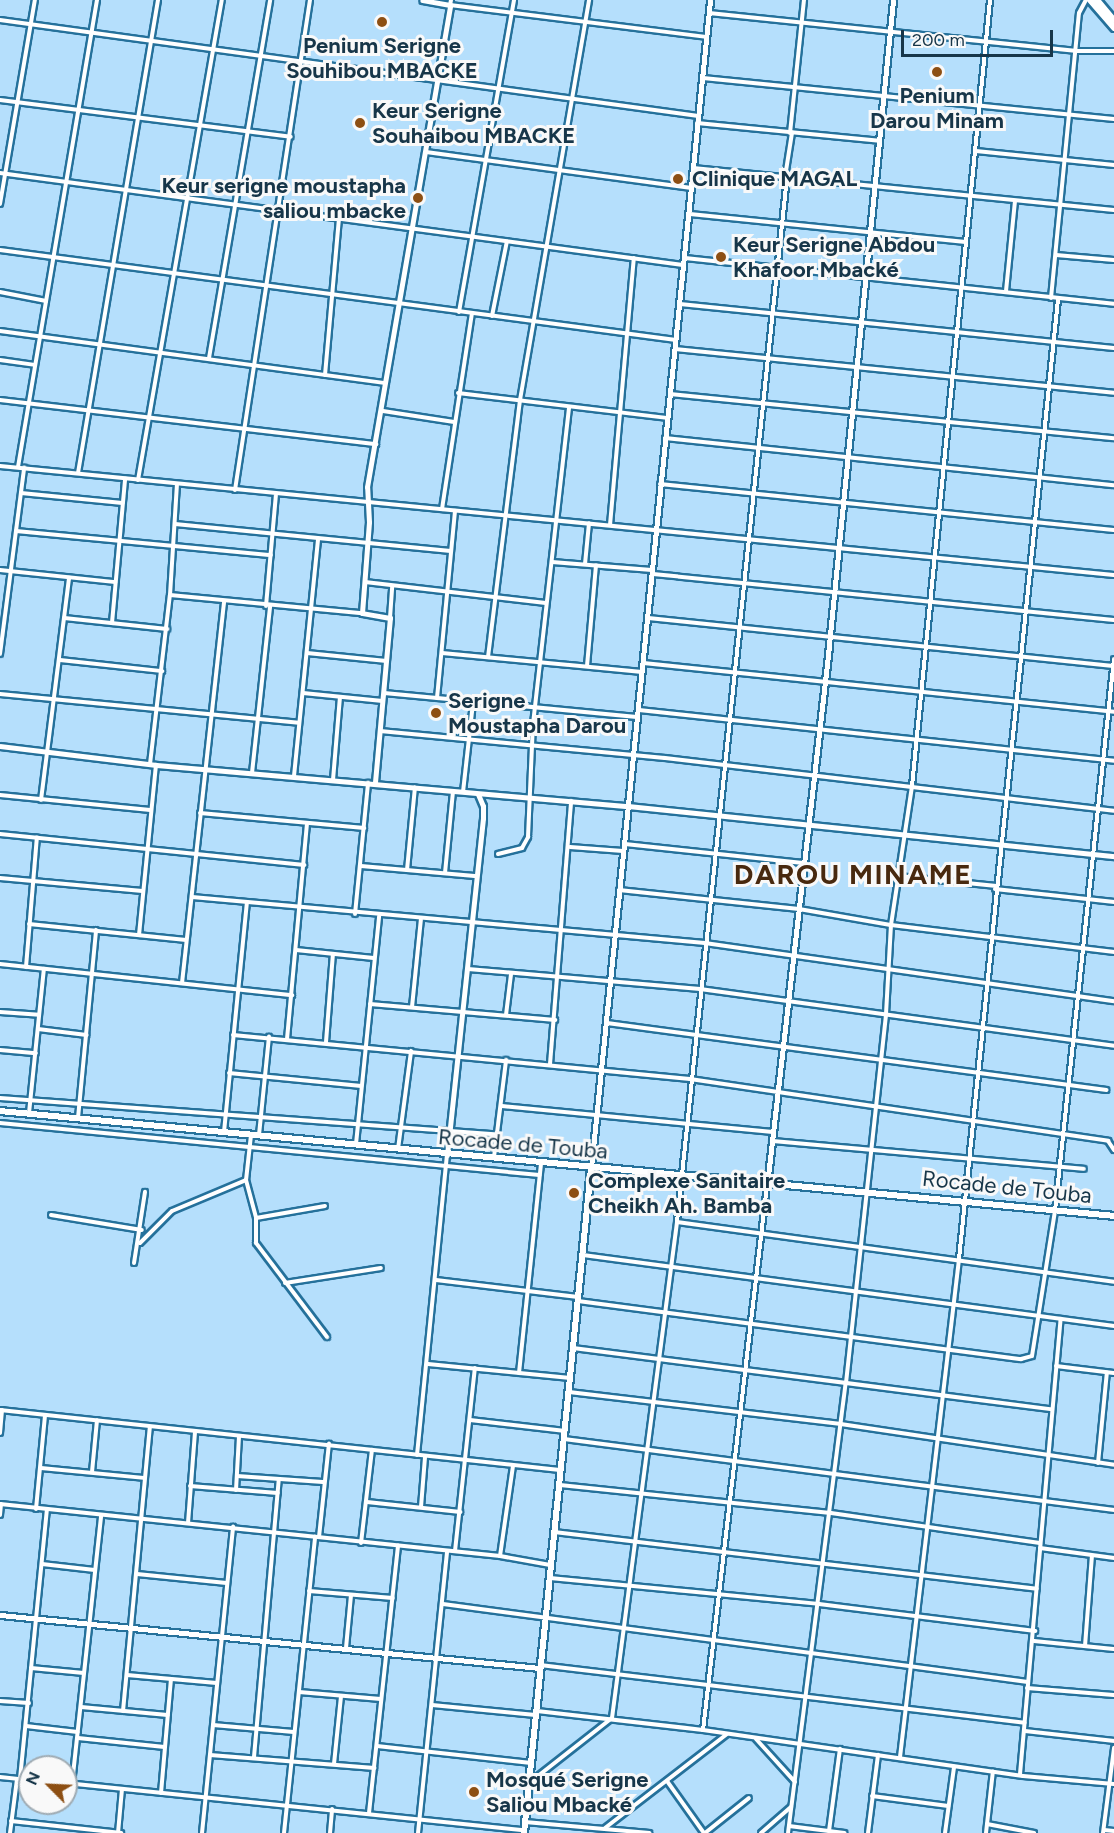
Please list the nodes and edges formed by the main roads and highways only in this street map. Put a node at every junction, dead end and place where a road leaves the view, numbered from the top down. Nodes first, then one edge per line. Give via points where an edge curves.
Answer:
1 (1090, 0) edge
2 (1097, 0) edge
3 (1114, 20) edge
4 (1114, 28) edge
5 (0, 1111) edge
6 (591, 1169) junction
7 (1114, 1216) edge
8 (524, 1832) edge

1 - 4 main road
2 - 3 main road
5 - 6 main road, Rocade de Touba
6 - 7 main road, Rocade de Touba
6 - 8 main road

